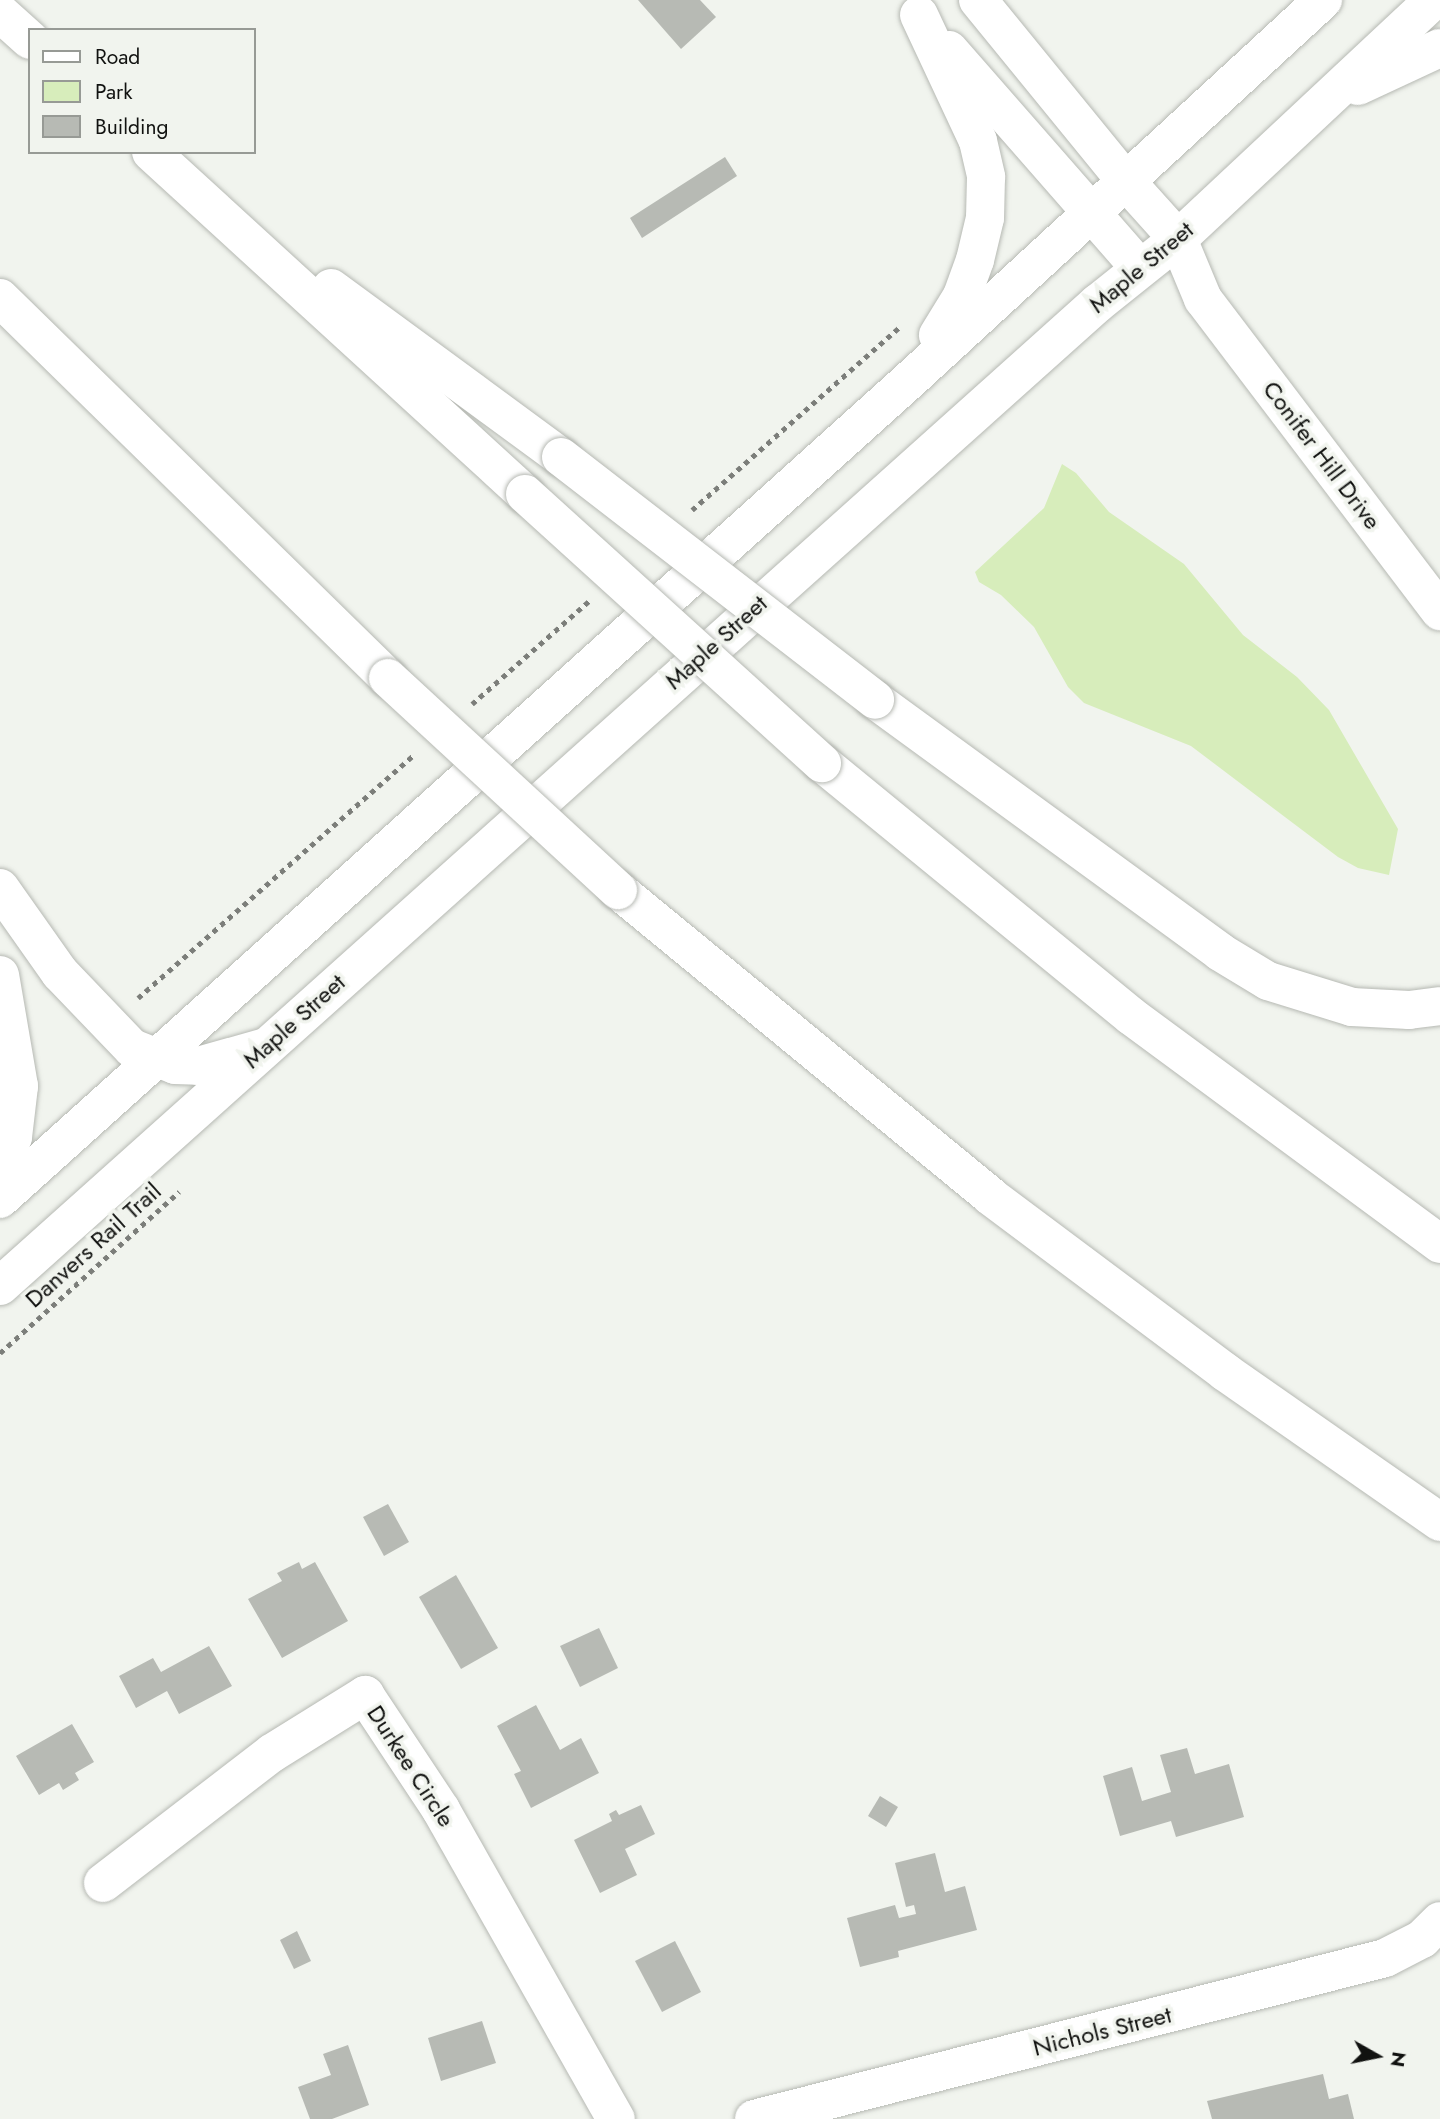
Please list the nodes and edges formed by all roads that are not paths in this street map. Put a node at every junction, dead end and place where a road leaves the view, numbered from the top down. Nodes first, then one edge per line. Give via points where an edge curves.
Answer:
1 (978, 0) edge
2 (1323, 0) edge
3 (1433, 0) edge
4 (913, 8) edge
5 (0, 13) edge
6 (28, 38) edge
7 (1440, 48) edge
8 (1289, 132) junction
9 (159, 160) edge
10 (1124, 179) junction
11 (1089, 210) junction
12 (1178, 239) junction
13 (1139, 267) junction
14 (0, 298) edge
15 (1203, 299) junction
16 (912, 377) junction
17 (1440, 611) edge
18 (0, 888) edge
19 (0, 975) edge
20 (1440, 1006) edge
21 (266, 1047) junction
22 (155, 1059) junction
23 (0, 1171) edge
24 (0, 1199) edge
25 (1440, 1244) edge
26 (0, 1286) edge
27 (1440, 1522) edge
28 (103, 1883) dead end
29 (1440, 1921) edge
30 (616, 2119) edge
31 (754, 2119) edge

1 - 10 main road
2 - 10 main road
3 - 8 main road, Maple Street
4 - 11 main road
4 - 16 main road via 978,141 986,177 985,218 962,296
5 - 6 main road
7 - 8 main road via 1355,88
8 - 12 main road, Maple Street
9 - 20 main road, bridge via 561,457 875,700 1220,952 1268,981 1362,1008
9 - 25 main road, bridge via 822,763 1131,1016
10 - 11 main road
10 - 12 main road
11 - 13 main road
11 - 16 main road
12 - 13 main road, Maple Street
12 - 15 main road
13 - 15 main road
13 - 21 main road, Maple Street
14 - 27 main road, bridge via 388,678 618,890 990,1196 1225,1372
15 - 17 main road, Conifer Hill Drive
16 - 22 main road
18 - 22 main road via 94,1013 132,1048
19 - 23 main road via 19,1086 13,1137
21 - 22 main road via 198,1066
21 - 26 main road, Maple Street
22 - 24 main road
28 - 30 main road, Durkee Circle via 272,1753 365,1695 441,1810
29 - 31 main road, Nichols Street via 1422,1939 1385,1958

